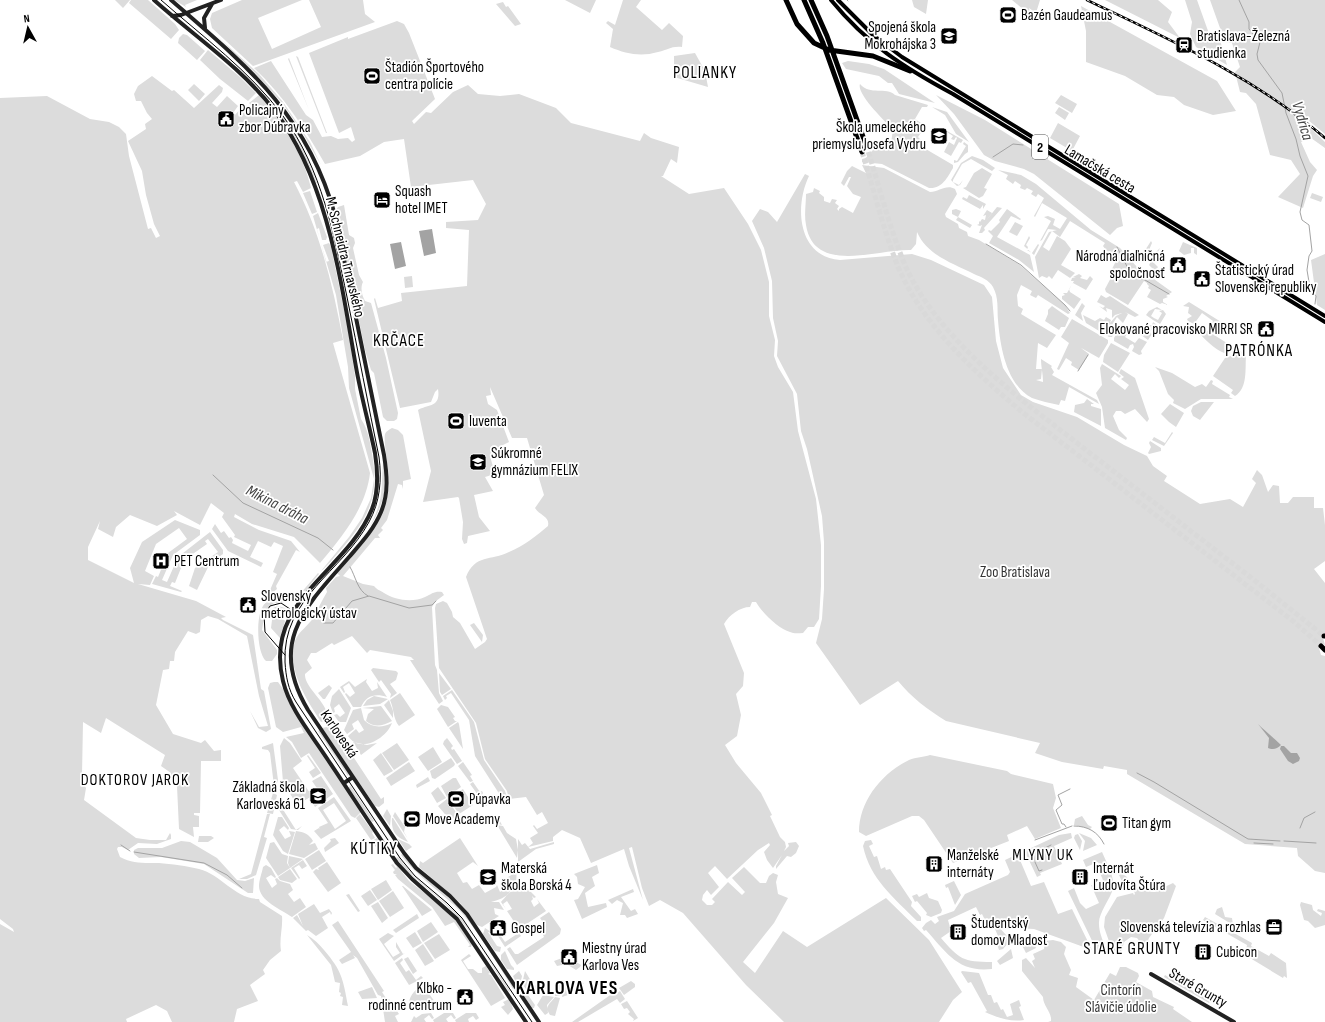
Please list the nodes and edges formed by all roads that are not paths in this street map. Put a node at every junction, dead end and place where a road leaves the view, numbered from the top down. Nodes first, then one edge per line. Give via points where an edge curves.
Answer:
1 (154, 0) edge
2 (171, 0) edge
3 (221, 0) edge
4 (786, 0) edge
5 (804, 0) edge
6 (811, 0) edge
7 (831, 0) edge
8 (838, 0) edge
9 (212, 3) junction
10 (186, 13) junction
11 (172, 16) junction
12 (184, 26) junction
13 (205, 29) junction
14 (910, 70) junction
15 (1028, 138) junction
16 (866, 145) tunnel mouth
17 (862, 152) tunnel mouth
18 (1210, 245) junction
19 (1205, 249) junction
20 (1325, 316) edge
21 (1325, 322) edge
22 (379, 428) joint
23 (371, 437) joint
24 (353, 777) junction
25 (344, 783) junction
26 (1150, 974) dead end
27 (526, 1022) edge
28 (540, 1022) edge
29 (1234, 1022) edge

1 - 11 main road, M. Schneidra Trnavského
2 - 10 main road, M. Schneidra Trnavského
3 - 9 main road
4 - 14 highway via 801,29 818,45 832,50 873,56
5 - 17 highway via 820,36
6 - 16 highway via 839,67
7 - 14 main road, Lamačská cesta / 2 via 876,47
8 - 15 main road, Lamačská cesta / 2 via 873,35 902,57
9 - 10 main road
9 - 13 main road via 204,18
10 - 11 main road
10 - 12 main road
10 - 13 main road, M. Schneidra Trnavského
11 - 12 main road, M. Schneidra Trnavského
12 - 23 main road, M. Schneidra Trnavského via 259,92 287,128 302,155 334,249
13 - 22 main road, M. Schneidra Trnavského via 275,98 300,133 319,170 336,220
14 - 15 main road, Lamačská cesta / 2
15 - 18 main road, Lamačská cesta / 2
15 - 19 main road, Lamačská cesta / 2
18 - 19 main road
18 - 20 main road, Lamačská cesta / 2
19 - 21 main road, Lamačská cesta / 2
22 - 24 main road, Karloveská via 387,477 386,495 381,511 367,536 306,607 297,624 291,647 292,669 299,694
23 - 25 main road, Karloveská via 377,477 372,509 354,537 296,605 285,628 280,654 283,683 291,702
24 - 25 main road
24 - 28 main road, Karloveská via 412,864 467,914
25 - 27 main road, Karloveská via 404,871 461,924
26 - 29 main road, Staré Grunty

